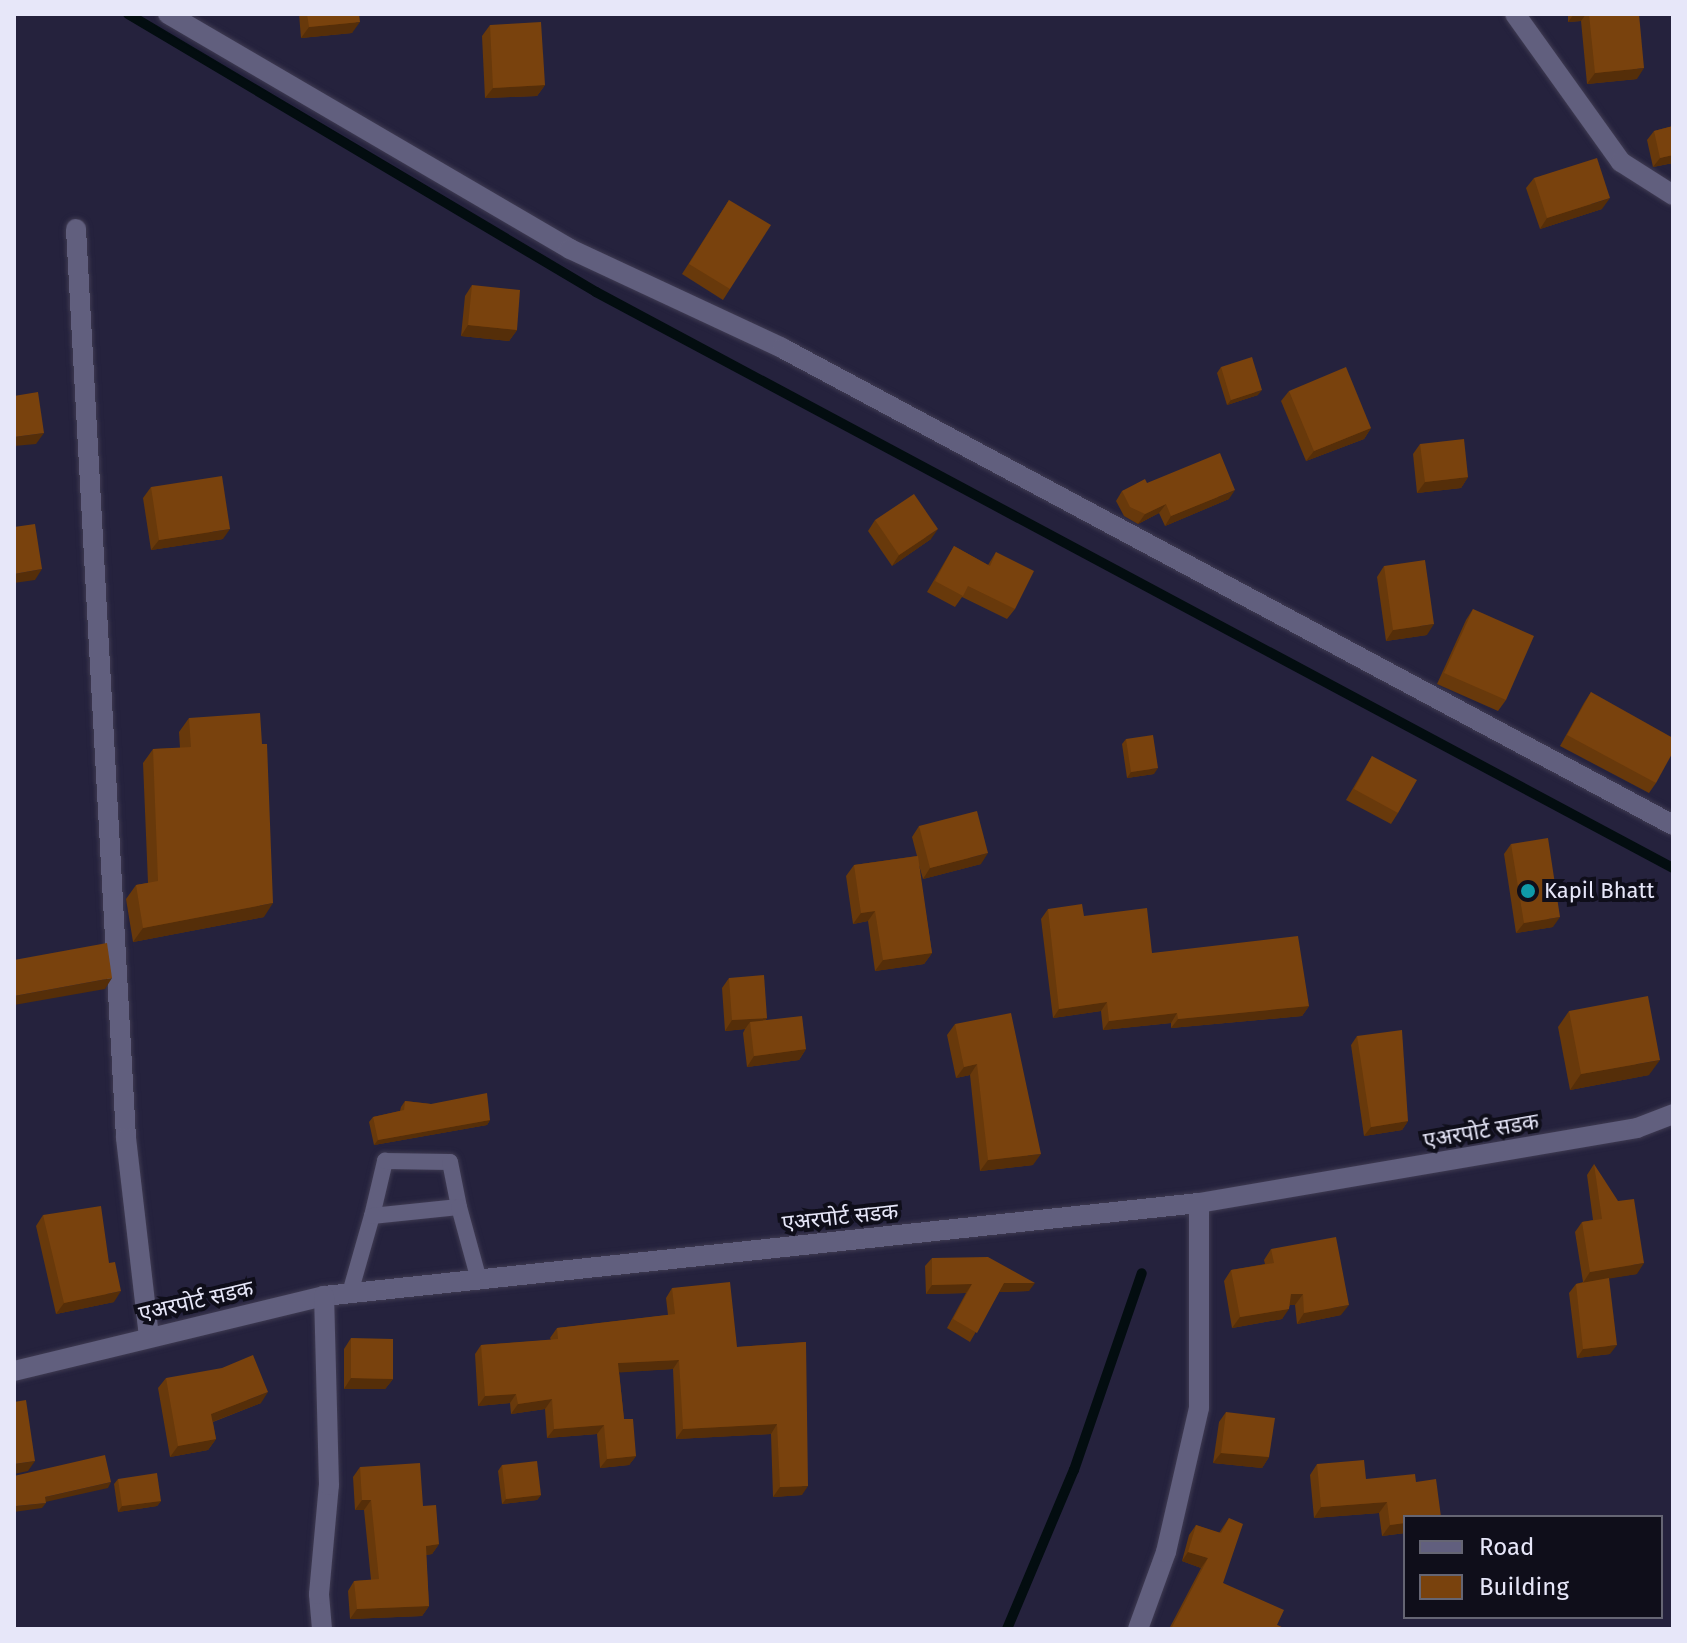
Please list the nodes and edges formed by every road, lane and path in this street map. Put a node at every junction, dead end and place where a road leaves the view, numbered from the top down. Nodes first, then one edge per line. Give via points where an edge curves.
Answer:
1 (168, 14) edge
2 (1515, 14) edge
3 (1673, 195) edge
4 (76, 229) dead end
5 (1673, 825) edge
6 (1673, 1114) edge
7 (1199, 1203) junction
8 (459, 1207) junction
9 (372, 1216) junction
10 (479, 1280) junction
11 (350, 1293) junction
12 (324, 1296) junction
13 (149, 1337) junction
14 (14, 1371) edge
15 (322, 1629) edge
16 (1138, 1629) edge

1 - 5 street via 570,249 782,348
2 - 3 street via 1621,162
4 - 13 street via 126,1138
6 - 7 street, एअरपोर्ट सडक via 1637,1128
7 - 10 street, एअरपोर्ट सडक
7 - 16 street via 1199,1408 1166,1552
8 - 9 lane
8 - 9 lane via 450,1162 385,1161
8 - 10 lane
9 - 11 lane
10 - 11 street, एअरपोर्ट सडक
11 - 12 street, एअरपोर्ट सडक
12 - 13 street, एअरपोर्ट सडक
12 - 15 street via 329,1485 319,1594
13 - 14 street, एअरपोर्ट सडक

